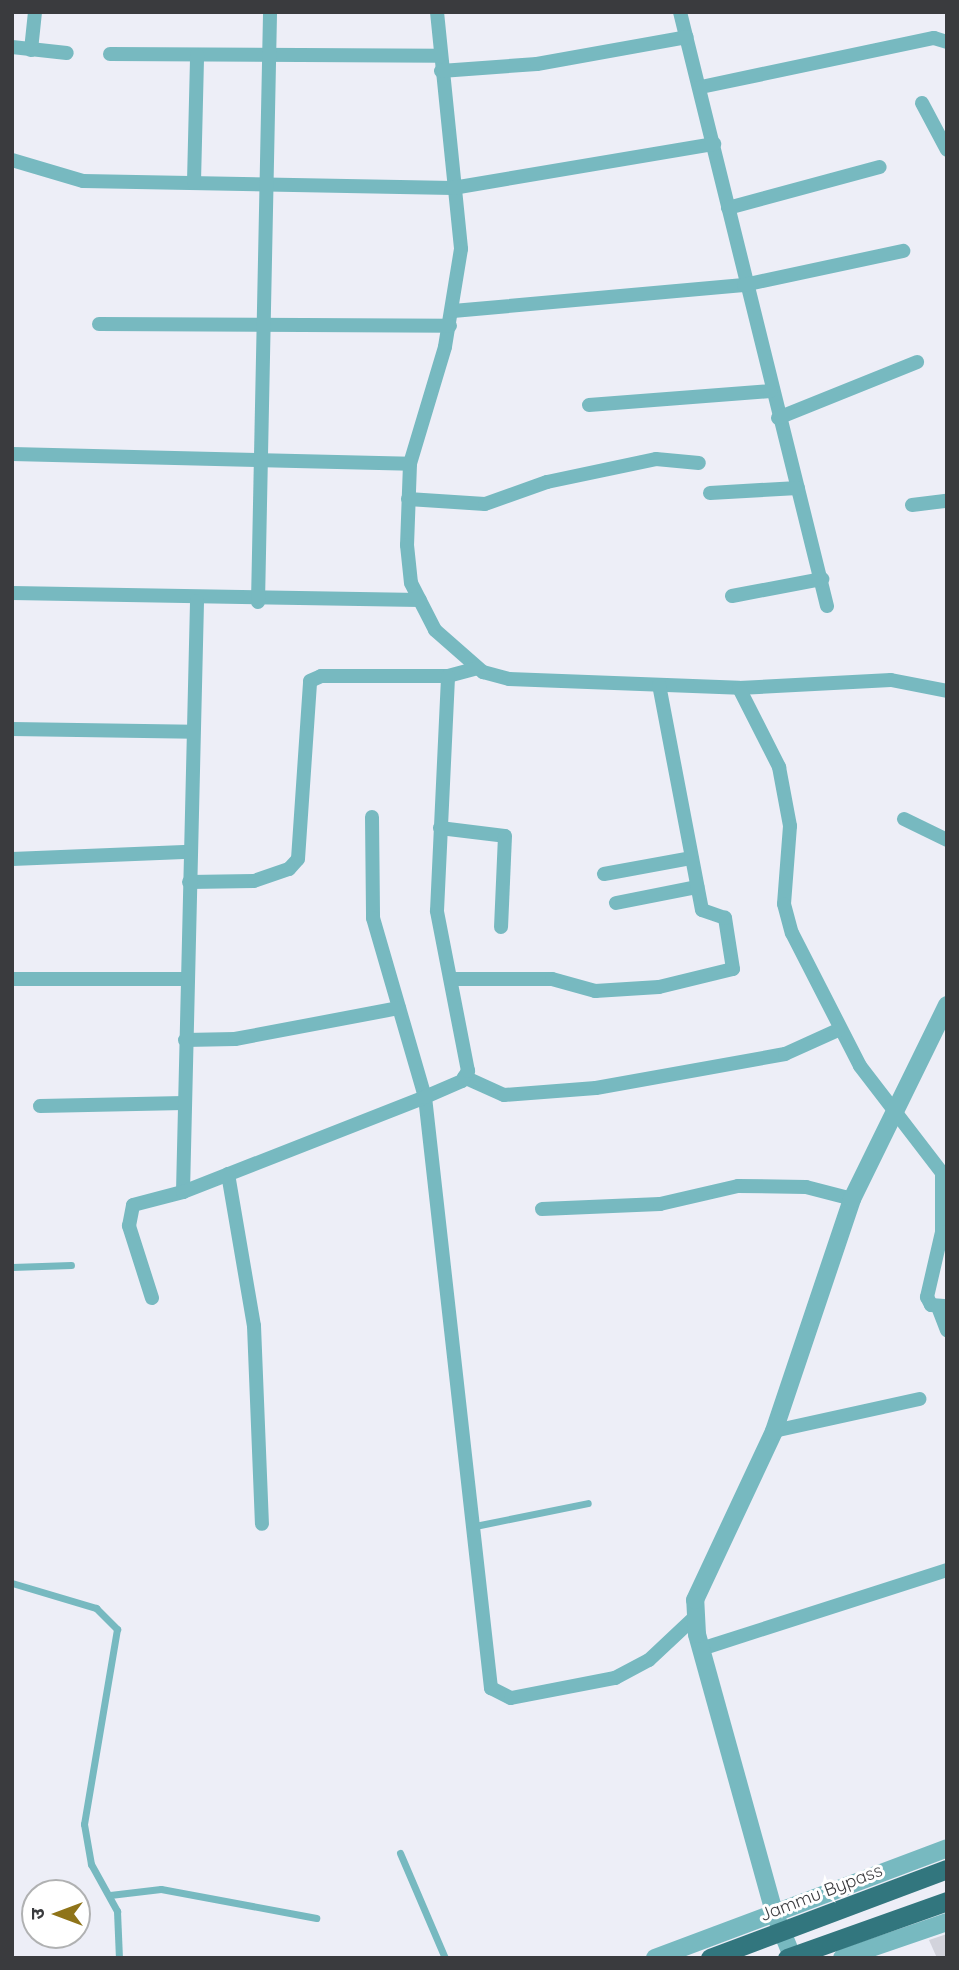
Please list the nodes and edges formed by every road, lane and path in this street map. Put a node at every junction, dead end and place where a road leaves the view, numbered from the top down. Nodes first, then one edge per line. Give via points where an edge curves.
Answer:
1 (34, 12) edge
2 (270, 12) edge
3 (437, 12) edge
4 (680, 12) edge
5 (687, 37) junction
6 (947, 42) edge
7 (12, 47) edge
8 (31, 50) junction
9 (67, 53) dead end
10 (110, 54) dead end
11 (197, 55) junction
12 (266, 55) junction
13 (440, 63) junction
14 (701, 87) junction
15 (922, 103) dead end
16 (714, 144) junction
17 (947, 150) edge
18 (12, 160) edge
19 (880, 167) dead end
20 (194, 182) junction
21 (264, 183) junction
22 (453, 188) junction
23 (727, 208) junction
24 (903, 251) dead end
25 (744, 285) junction
26 (453, 311) junction
27 (262, 322) junction
28 (99, 324) dead end
29 (450, 326) junction
30 (917, 362) dead end
31 (771, 391) junction
32 (589, 405) dead end
33 (778, 418) junction
34 (12, 454) edge
35 (259, 463) junction
36 (699, 463) dead end
37 (410, 464) junction
38 (798, 488) junction
39 (710, 493) dead end
40 (408, 499) junction
41 (947, 501) edge
42 (912, 505) dead end
43 (822, 579) junction
44 (12, 593) edge
45 (732, 596) dead end
46 (420, 600) junction
47 (197, 601) junction
48 (258, 602) junction
49 (827, 606) dead end
50 (477, 668) junction
51 (448, 676) junction
52 (659, 685) junction
53 (739, 688) junction
54 (947, 691) edge
55 (12, 729) edge
56 (193, 732) junction
57 (372, 817) dead end
58 (904, 819) dead end
59 (440, 828) junction
60 (947, 840) edge
61 (190, 852) junction
62 (691, 858) junction
63 (12, 859) edge
64 (604, 874) dead end
65 (189, 882) junction
66 (697, 887) junction
67 (615, 903) dead end
68 (501, 927) dead end
69 (12, 978) edge
70 (186, 978) junction
71 (452, 979) junction
72 (947, 1005) edge
73 (399, 1008) junction
74 (838, 1030) junction
75 (185, 1040) junction
76 (464, 1077) junction
77 (425, 1097) junction
78 (184, 1103) junction
79 (895, 1104) junction
80 (40, 1106) dead end
81 (228, 1174) junction
82 (183, 1192) junction
83 (852, 1199) junction
84 (542, 1209) dead end
85 (71, 1265) dead end
86 (12, 1267) edge
87 (152, 1298) dead end
88 (942, 1307) edge
89 (947, 1330) edge
90 (920, 1399) dead end
91 (774, 1431) junction
92 (588, 1503) dead end
93 (262, 1524) dead end
94 (475, 1526) junction
95 (947, 1570) edge
96 (12, 1583) edge
97 (695, 1617) junction
98 (701, 1649) junction
99 (947, 1848) edge
100 (400, 1853) dead end
101 (947, 1868) edge
102 (110, 1895) junction
103 (947, 1901) edge
104 (774, 1912) junction
105 (316, 1918) dead end
106 (947, 1922) edge
107 (782, 1930) junction
108 (791, 1957) edge
109 (119, 1958) edge
110 (445, 1958) edge
111 (655, 1958) edge
112 (709, 1958) edge
113 (842, 1958) edge

1 - 8 street
2 - 12 street
3 - 13 street
4 - 5 street
5 - 13 street via 537,64
5 - 14 street
6 - 14 street via 925,40
7 - 8 street
8 - 9 street
10 - 11 street
11 - 12 street
11 - 20 street
12 - 13 street
12 - 21 street
13 - 22 street
14 - 16 street
15 - 17 street
16 - 22 street
16 - 23 street
18 - 20 street via 83,181
19 - 23 street
20 - 21 street
21 - 22 street
21 - 27 street
22 - 26 street via 461,249
23 - 25 street
24 - 25 street
25 - 26 street
25 - 31 street
26 - 29 street
27 - 28 street
27 - 29 street
27 - 35 street
29 - 37 street
30 - 33 street
31 - 32 street
31 - 33 street
33 - 38 street
34 - 35 street
35 - 37 street
35 - 48 street
36 - 40 street via 656,459 547,482 485,504
37 - 40 street
38 - 39 street
38 - 43 street
40 - 46 street via 411,583
41 - 42 street
43 - 45 street
43 - 49 street
44 - 47 street
46 - 48 street
46 - 50 street via 435,630
47 - 48 street
47 - 56 street
50 - 51 street
50 - 52 street via 542,682
51 - 59 street
51 - 65 street via 321,676 310,681 299,859 289,869 254,881
52 - 53 street
52 - 62 street
53 - 54 street via 891,680
53 - 74 street via 779,767 790,826 786,918
55 - 56 street
56 - 61 street
57 - 73 street via 373,918
58 - 60 street
59 - 68 street via 505,836
59 - 71 street via 437,911
61 - 63 street
61 - 65 street
62 - 64 street
62 - 66 street
65 - 70 street
66 - 67 street
66 - 71 street via 702,910 725,918 734,960 727,973 595,991 552,978
69 - 70 street
70 - 75 street
71 - 76 street via 469,1059
72 - 79 street
73 - 75 street via 235,1039
73 - 77 street
74 - 76 street via 785,1054 596,1088 504,1095
74 - 79 street
75 - 78 street
76 - 77 street
77 - 81 street
77 - 94 street
78 - 80 street
78 - 82 street
79 - 83 street
79 - 88 street via 942,1173 942,1232 927,1289 931,1305
81 - 82 street
81 - 93 street via 254,1326
82 - 87 street via 127,1213
83 - 84 street via 806,1187 738,1186 660,1204
83 - 91 street
85 - 86 lane
88 - 89 street
90 - 91 street
91 - 97 street via 705,1567
92 - 94 lane
94 - 97 street via 488,1674 499,1697 623,1675
95 - 98 street
96 - 102 lane via 96,1608 117,1629 84,1824 91,1864
97 - 98 street
98 - 104 street
99 - 104 street
100 - 110 lane
101 - 107 highway, Jammu Bypass
102 - 105 lane via 173,1890
102 - 109 lane
103 - 108 highway
104 - 107 street
104 - 111 street
106 - 113 street
107 - 108 street
107 - 112 highway, Jammu Bypass

